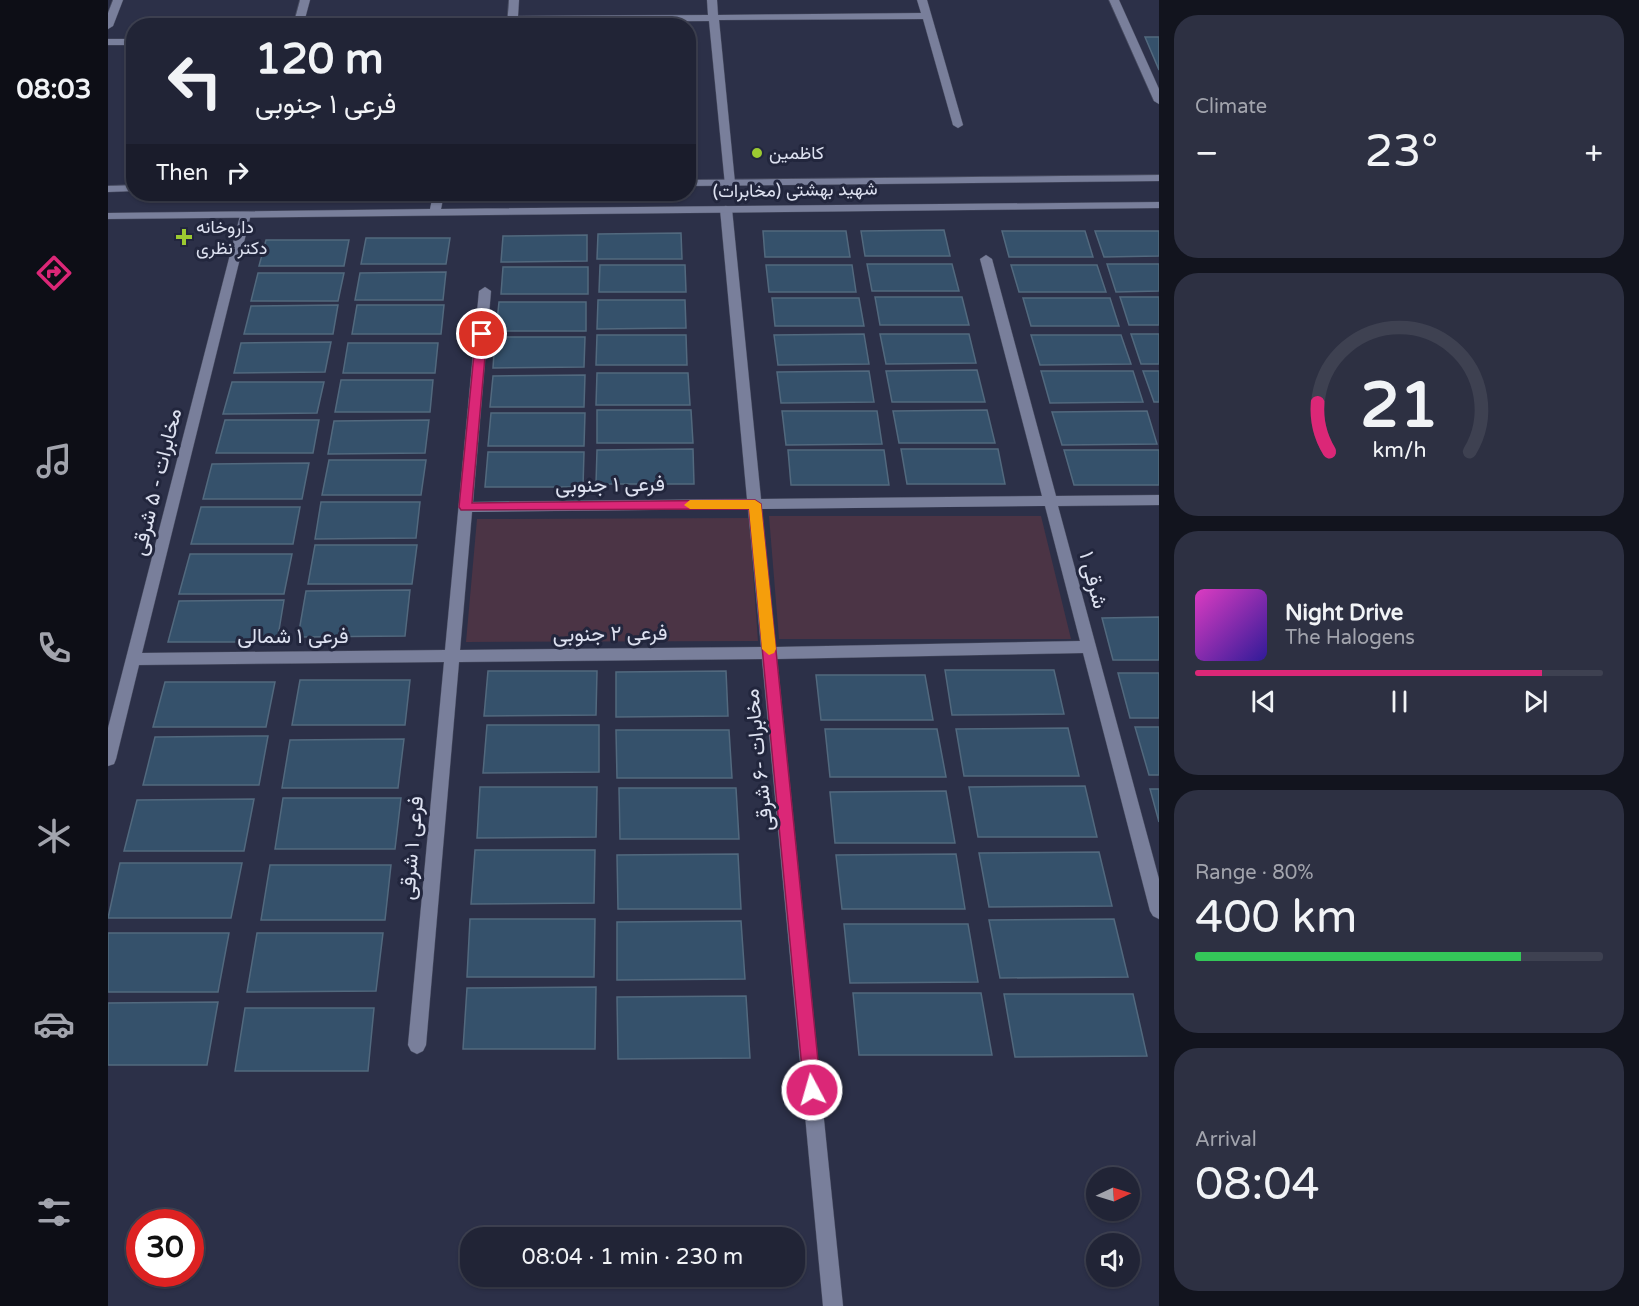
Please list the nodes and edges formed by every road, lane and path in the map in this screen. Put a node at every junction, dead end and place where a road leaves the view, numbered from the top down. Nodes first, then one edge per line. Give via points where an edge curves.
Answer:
1 (118, 0) edge
2 (305, 0) edge
3 (514, 0) edge
4 (712, 0) edge
5 (922, 0) edge
6 (1114, 0) edge
7 (927, 16) junction
8 (300, 18) edge
9 (512, 18) edge
10 (696, 18) edge
11 (713, 18) junction
12 (108, 26) edge
13 (108, 42) edge
14 (126, 42) edge
15 (1159, 101) edge
16 (958, 125) dead end
17 (1159, 178) edge
18 (696, 183) edge
19 (729, 183) junction
20 (126, 188) edge
21 (108, 189) edge
22 (437, 201) edge
23 (1159, 205) edge
24 (726, 209) junction
25 (435, 212) junction
26 (245, 214) junction
27 (108, 216) edge
28 (986, 259) dead end
29 (486, 291) dead end
30 (1159, 500) edge
31 (1050, 502) junction
32 (755, 504) junction
33 (466, 507) junction
34 (1089, 647) junction
35 (769, 653) junction
36 (452, 656) junction
37 (134, 659) junction
38 (112, 729) edge
39 (108, 759) edge
40 (1159, 911) edge
41 (417, 1045) dead end
42 (833, 1306) edge

1 - 12 street
2 - 8 street
3 - 9 street
4 - 11 street
5 - 7 street
6 - 15 street
7 - 11 street
7 - 16 street
10 - 11 street
11 - 19 street
13 - 14 street
17 - 19 street, شهید بهشتی (مخابرات)
18 - 19 street, شهید بهشتی (مخابرات)
20 - 21 street
22 - 25 street
23 - 24 street, شهید بهشتی (مخابرات)
24 - 25 street, شهید بهشتی (مخابرات)
24 - 32 street, مخابرات -۶ شرقی
25 - 26 street, شهید بهشتی (مخابرات)
26 - 27 street, شهید بهشتی (مخابرات)
26 - 37 street, مخابرات - ۵ شرقی
28 - 31 street, شرقی ۱
29 - 33 street, فرعی ۱ شرقی
30 - 31 street, فرعی ۱ جنوبی
31 - 32 street, فرعی ۱ جنوبی
31 - 34 street, شرقی ۱
32 - 33 street, فرعی ۱ جنوبی
32 - 35 street, مخابرات -۶ شرقی
33 - 36 street, فرعی ۱ شرقی
34 - 35 street, فرعی ۲ جنوبی
34 - 40 street, شرقی ۱
35 - 36 street, فرعی ۲ جنوبی
35 - 42 street, مخابرات -۶ شرقی
36 - 37 street, فرعی ۱ شمالی
36 - 41 street, فرعی ۱ شرقی
37 - 38 street, مخابرات - ۵ شرقی
38 - 39 street, مخابرات - ۵ شرقی

